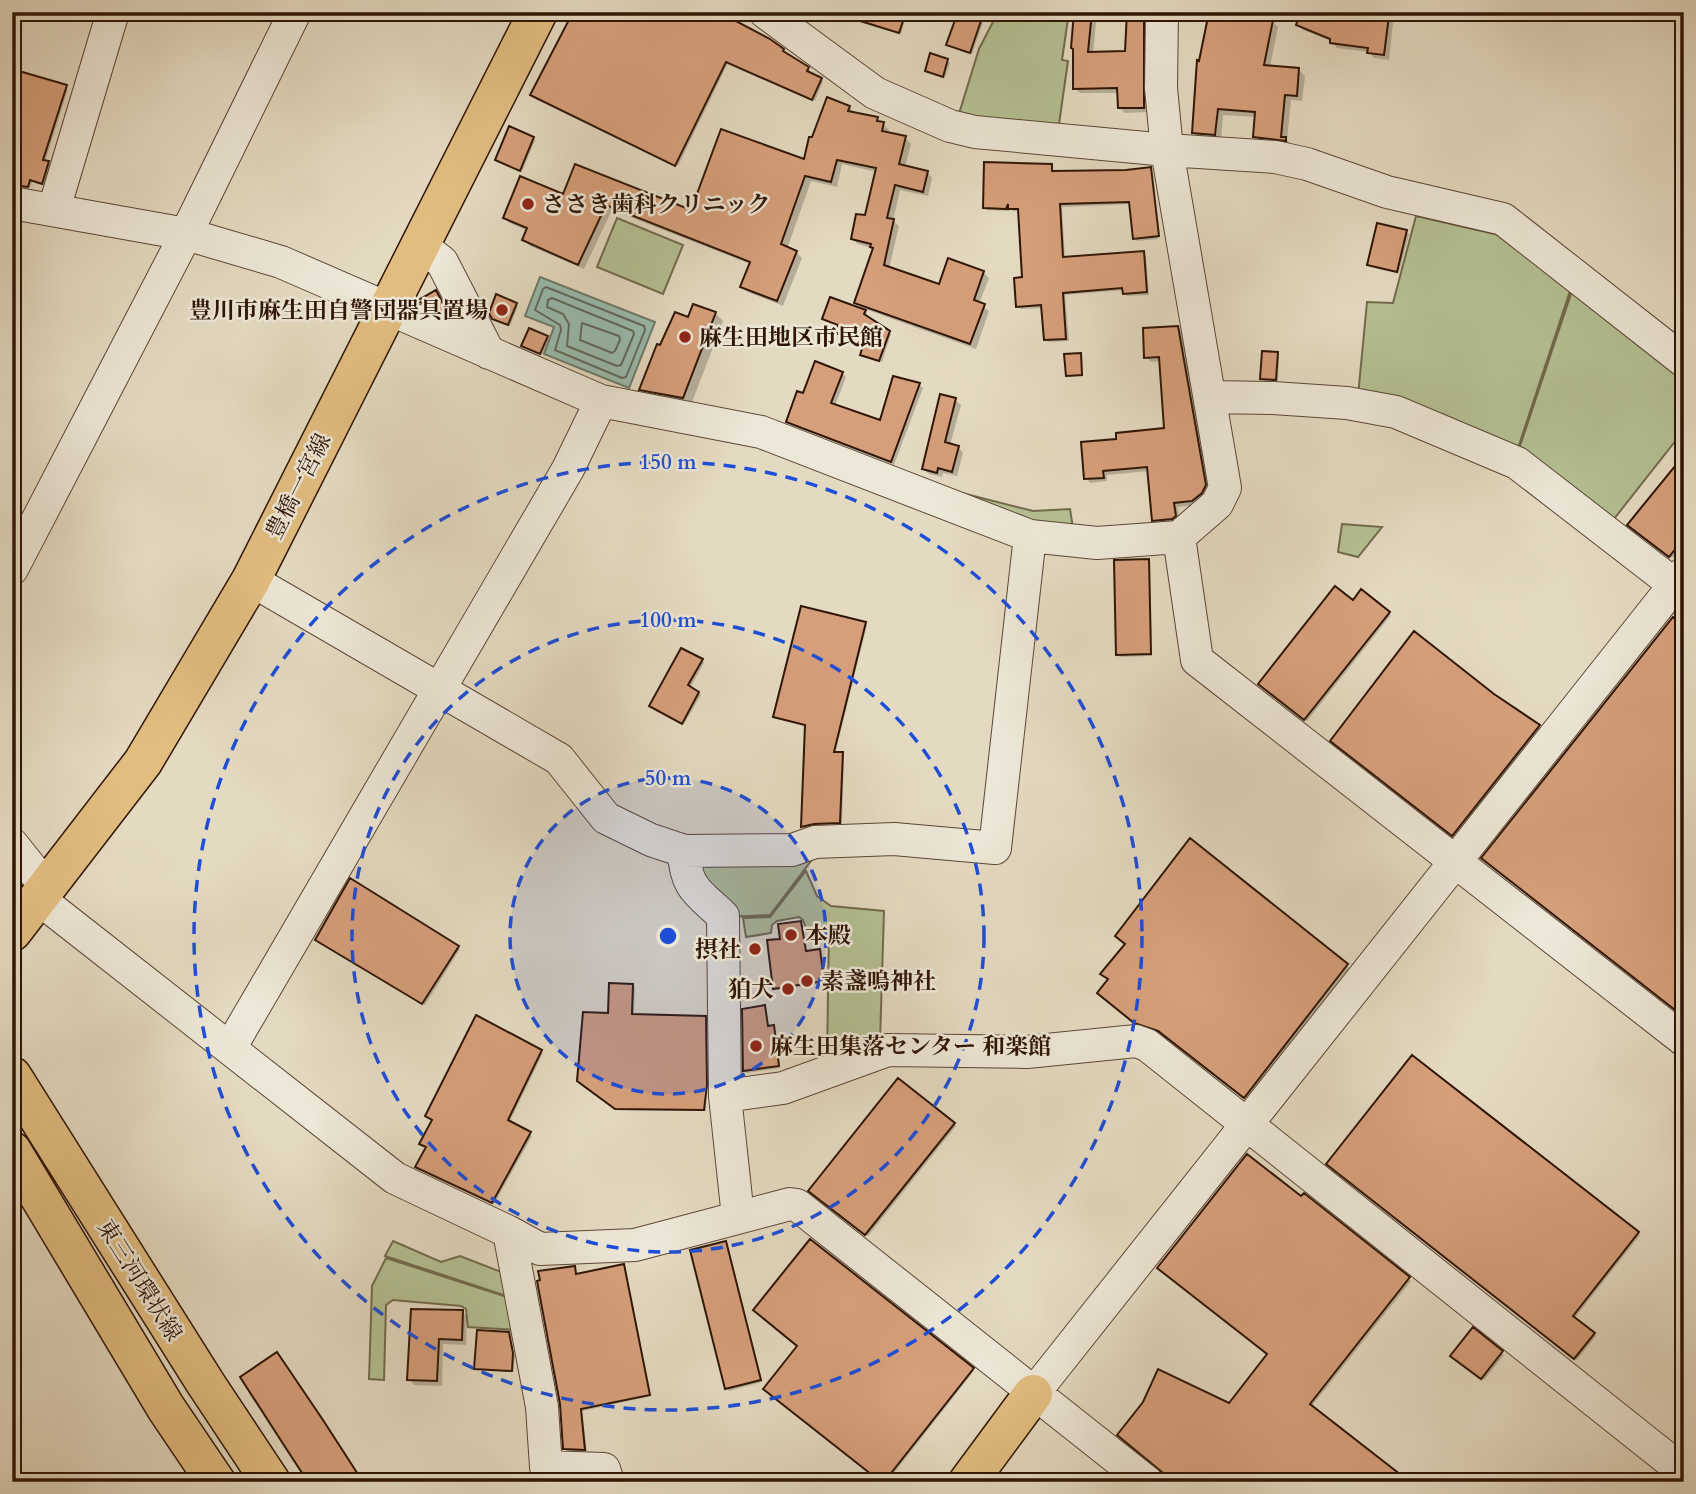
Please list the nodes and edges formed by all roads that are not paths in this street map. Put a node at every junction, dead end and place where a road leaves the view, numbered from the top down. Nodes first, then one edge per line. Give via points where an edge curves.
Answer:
1 (113, 12) edge
2 (295, 12) edge
3 (538, 12) edge
4 (765, 12) edge
5 (1162, 12) edge
6 (1167, 150) junction
7 (12, 203) edge
8 (54, 209) junction
9 (186, 234) junction
10 (420, 245) junction
11 (387, 308) junction
12 (489, 352) junction
13 (1684, 361) edge
14 (1210, 397) junction
15 (601, 401) junction
16 (1030, 536) junction
17 (1179, 537) junction
18 (12, 569) edge
19 (251, 580) junction
20 (1681, 583) edge
21 (438, 688) junction
22 (12, 844) edge
23 (684, 851) junction
24 (1454, 860) junction
25 (43, 893) junction
26 (12, 932) edge
27 (1684, 1040) edge
28 (230, 1048) junction
29 (12, 1076) edge
30 (725, 1096) junction
31 (1245, 1126) junction
32 (12, 1151) edge
33 (738, 1217) junction
34 (509, 1232) junction
35 (1034, 1394) junction
36 (1684, 1472) edge
37 (216, 1482) edge
38 (271, 1482) edge
39 (608, 1482) edge
40 (968, 1482) edge
41 (1147, 1482) edge

1 - 8 street
2 - 9 street
3 - 10 main road, 豊橋一宮線
4 - 6 street via 875,93 950,126
5 - 6 street via 1161,88
6 - 13 street via 1307,163 1387,192 1503,219
6 - 14 street
7 - 8 street
8 - 9 street
9 - 11 street via 281,261
9 - 18 street
10 - 11 main road, 豊橋一宮線
10 - 12 street via 442,262
11 - 12 street
11 - 19 main road, 豊橋一宮線
12 - 15 street
14 - 17 street via 1225,488 1217,504
14 - 20 street via 1347,403 1396,412 1517,463
15 - 16 street via 761,432
15 - 21 street via 568,469
16 - 17 street via 1097,543
16 - 23 street via 995,848 894,839 815,842 792,850
17 - 24 street via 1197,660
19 - 21 street
19 - 25 main road, 豊橋一宮線 via 143,762
20 - 24 street
21 - 23 street via 559,759 606,818
21 - 28 street
22 - 25 street
23 - 30 street via 690,885 723,916
24 - 27 street
24 - 31 street
25 - 26 main road, 豊橋一宮線
25 - 28 street
28 - 34 street via 395,1178
29 - 38 main road, 東三河環状線
30 - 31 street via 783,1088 888,1050 1027,1052 1136,1041 1147,1045
30 - 33 street
31 - 35 street
31 - 36 street
32 - 37 main road, 東三河環状線 via 166,1408
33 - 34 street via 635,1245 540,1249
33 - 35 street via 797,1205
34 - 39 street via 542,1407 546,1467 604,1469
35 - 40 main road
35 - 41 street

